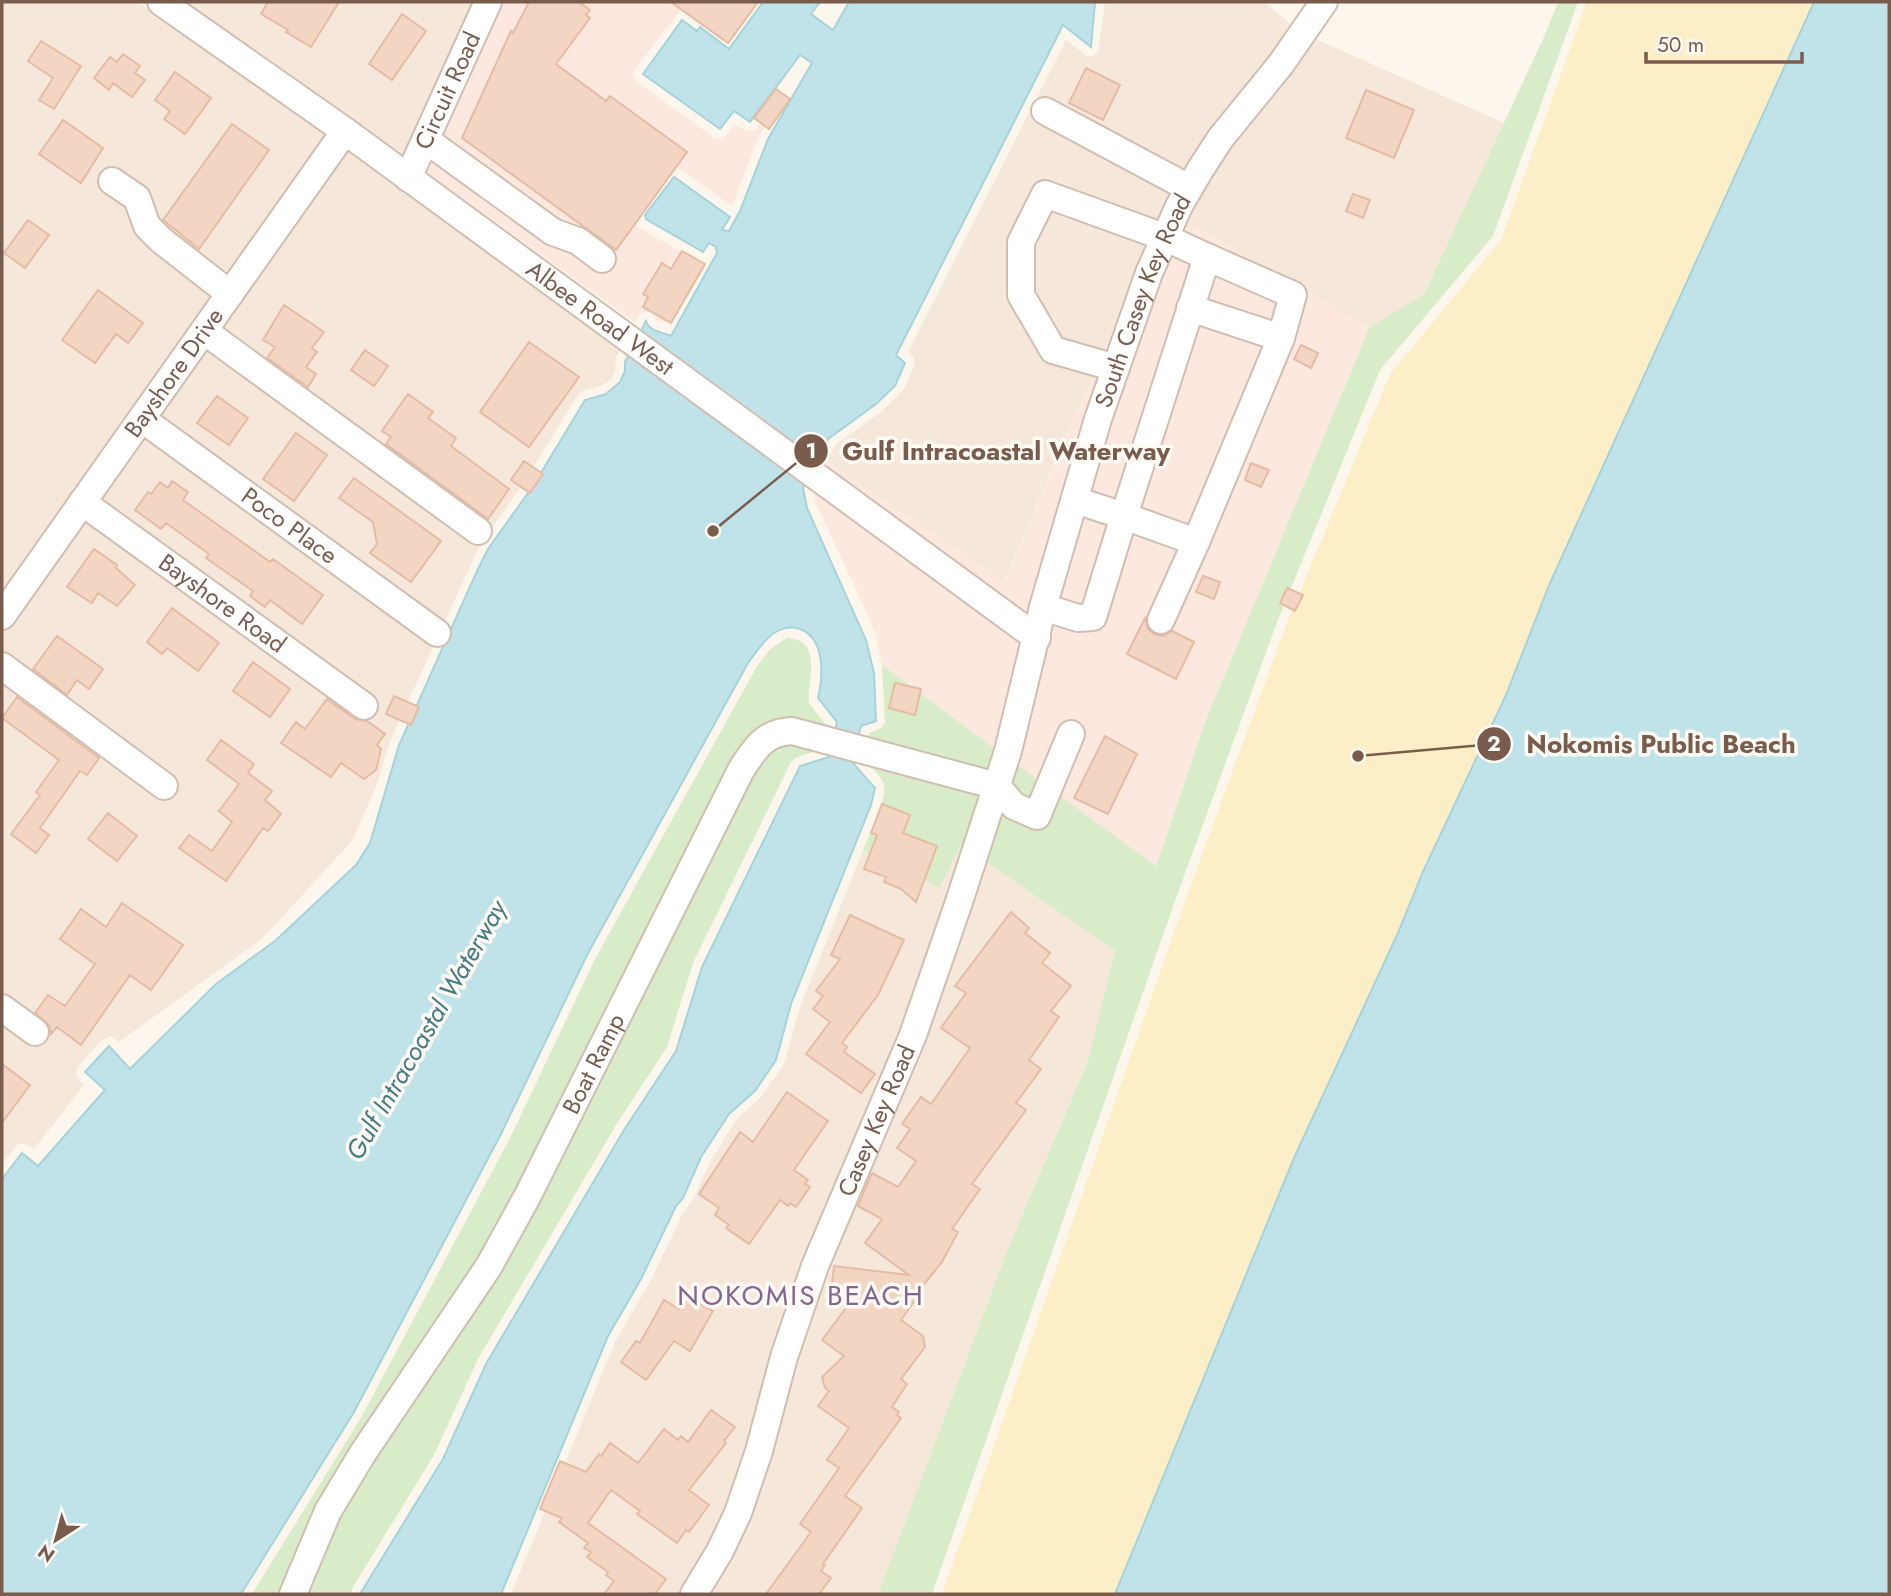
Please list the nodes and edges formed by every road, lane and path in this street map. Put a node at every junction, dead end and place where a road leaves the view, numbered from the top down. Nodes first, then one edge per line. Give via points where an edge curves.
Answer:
1 (161, 2) edge
2 (488, 2) edge
3 (1324, 2) edge
4 (1045, 111) dead end
5 (345, 131) junction
6 (426, 140) junction
7 (408, 178) junction
8 (112, 181) dead end
9 (1189, 188) junction
10 (553, 232) junction
11 (1164, 237) junction
12 (1207, 257) junction
13 (602, 259) dead end
14 (538, 273) junction
15 (230, 294) junction
16 (1190, 308) junction
17 (204, 331) junction
18 (1281, 338) junction
19 (1116, 368) junction
20 (142, 419) junction
21 (1074, 500) junction
22 (82, 502) junction
23 (1124, 516) junction
24 (478, 531) dead end
25 (1196, 542) junction
26 (1044, 607) junction
27 (2, 616) edge
28 (1161, 621) dead end
29 (438, 633) dead end
30 (1037, 638) junction
31 (2, 666) edge
32 (364, 706) dead end
33 (1071, 734) dead end
34 (164, 786) dead end
35 (997, 786) junction
36 (2, 1008) edge
37 (35, 1032) dead end
38 (293, 1594) edge
39 (694, 1594) edge

1 - 5 street, Albee Road West
2 - 6 street, Circuit Road
3 - 9 street, South Casey Key Road via 1220,139
4 - 9 street
5 - 7 street, Albee Road West
5 - 15 street, Bayshore Drive
6 - 7 street, Circuit Road
6 - 10 street
7 - 14 street, Albee Road West
8 - 15 street via 137,198 147,226 160,240
9 - 11 street, South Casey Key Road
10 - 13 street via 578,241
10 - 14 street
11 - 12 street
11 - 19 street, South Casey Key Road
11 - 19 street via 1045,194 1021,242 1021,295 1053,350
12 - 16 street
12 - 18 street via 1293,295
14 - 30 street, Albee Road West
15 - 17 street, Bayshore Drive
16 - 18 street
16 - 23 street
17 - 20 street, Bayshore Drive
17 - 24 street
18 - 25 street
19 - 21 street, South Casey Key Road
20 - 22 street, Bayshore Drive
20 - 29 street, Poco Place
21 - 23 street
21 - 26 street, South Casey Key Road
22 - 27 street, Bayshore Drive
22 - 32 street, Bayshore Road
23 - 25 street
23 - 26 street via 1093,617 1078,618
25 - 28 street
26 - 30 street, South Casey Key Road
30 - 35 street, Casey Key Road
31 - 34 street
33 - 35 street via 1037,816 1014,806
35 - 38 street, Boat Ramp via 792,731 778,732 752,752 502,1243 363,1452 328,1511
35 - 39 street, Casey Key Road via 914,1035 815,1266 738,1513
36 - 37 street

